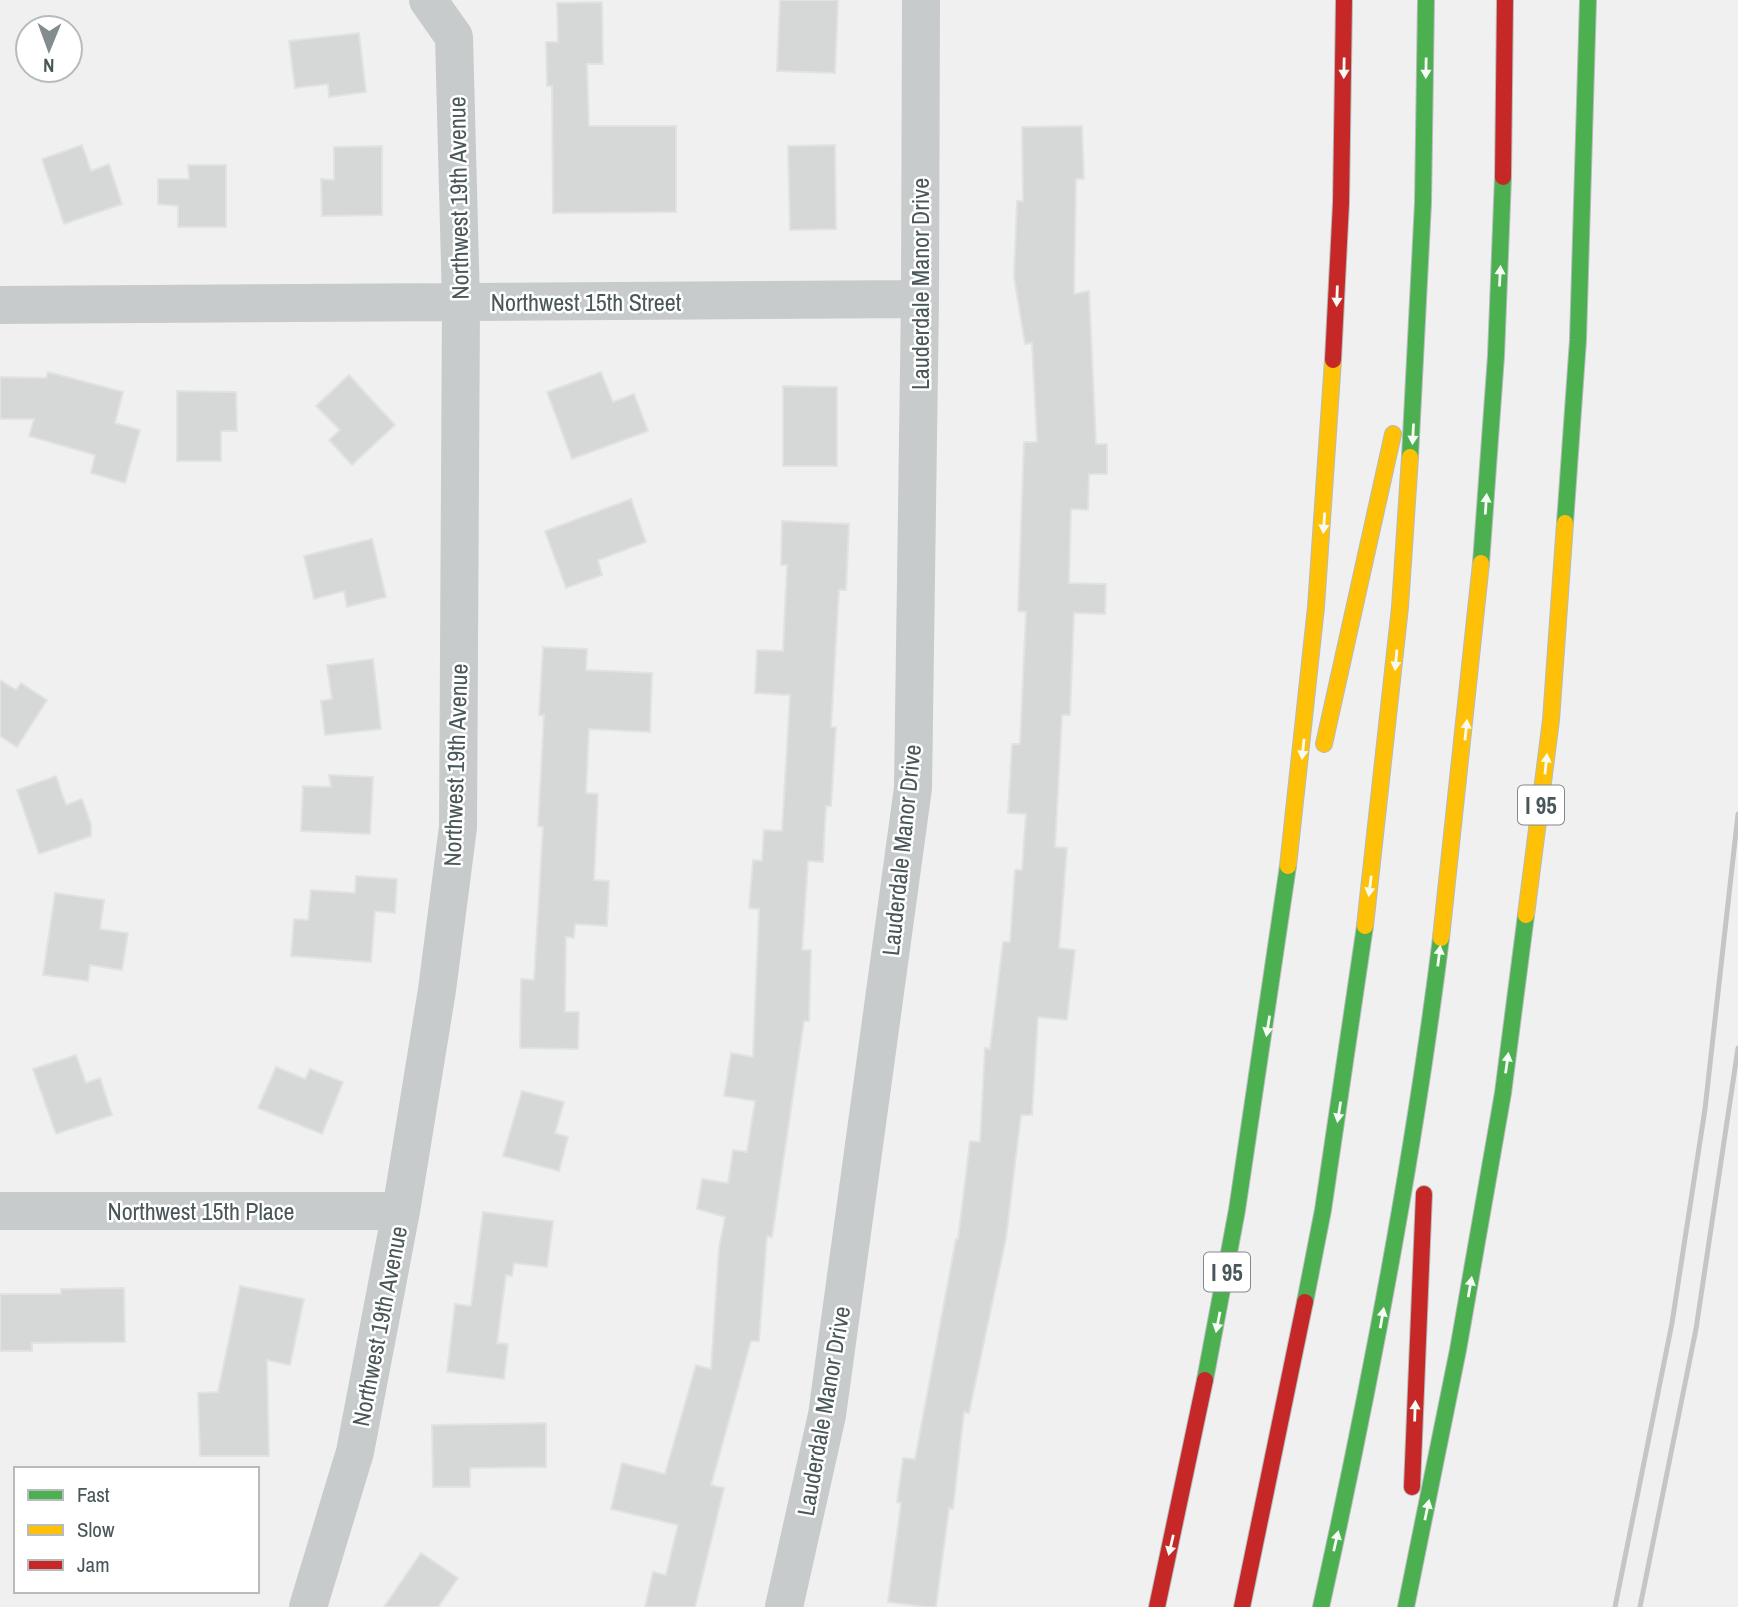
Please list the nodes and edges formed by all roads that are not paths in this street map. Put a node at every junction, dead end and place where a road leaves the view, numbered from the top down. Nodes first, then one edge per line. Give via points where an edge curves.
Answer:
1 (428, 0) edge
2 (921, 0) edge
3 (1344, 0) edge
4 (1426, 0) edge
5 (1505, 0) edge
6 (1588, 0) edge
7 (920, 299) junction
8 (461, 303) junction
9 (0, 305) edge
10 (1419, 317) junction
11 (1321, 760) dead end
12 (1312, 800) dead end
13 (1282, 934) junction
14 (1431, 1024) junction
15 (0, 1211) edge
16 (401, 1212) junction
17 (1407, 1604) edge
18 (308, 1607) edge
19 (784, 1607) edge
20 (1157, 1607) edge
21 (1242, 1607) edge
22 (1321, 1607) edge

1 - 8 street, Northwest 19th Avenue via 454,37
2 - 7 street, Lauderdale Manor Drive
3 -> 13 highway, I 95 via 1331,435
4 -> 10 highway
14 -> 5 highway via 1463,764 1485,523 1505,146
17 -> 6 highway, I 95 via 1503,1093 1551,720 1578,340
7 - 8 street, Northwest 15th Street
7 - 19 street, Lauderdale Manor Drive via 913,788 827,1415
8 - 9 street, Northwest 15th Street
8 - 16 street, Northwest 19th Avenue via 458,827
10 - 11 highway
10 -> 21 highway via 1393,692 1347,1058 1303,1321
12 - 13 highway
13 -> 20 highway, I 95 via 1222,1298
17 -> 14 highway
22 -> 14 highway via 1368,1395
15 - 16 street, Northwest 15th Place
16 - 18 street, Northwest 19th Avenue via 355,1452

